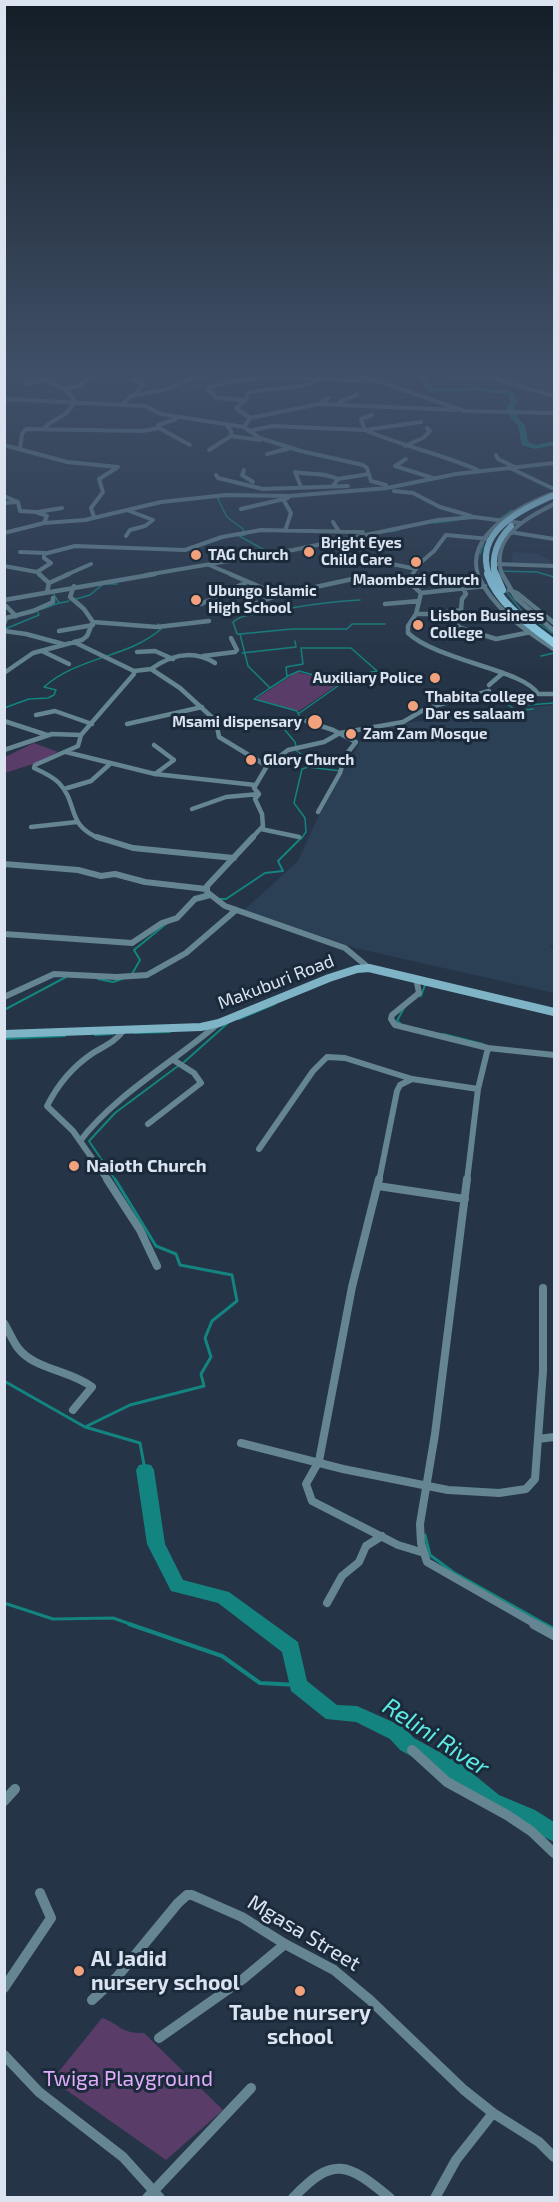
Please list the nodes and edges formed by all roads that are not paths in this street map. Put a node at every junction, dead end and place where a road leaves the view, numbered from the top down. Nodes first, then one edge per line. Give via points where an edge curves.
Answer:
1 (216, 474) dead end
2 (369, 474) edge
3 (106, 475) edge
4 (244, 475) edge
5 (296, 475) edge
6 (329, 475) edge
7 (364, 475) edge
8 (423, 475) edge
9 (455, 475) edge
10 (522, 475) edge
11 (433, 478) junction
12 (338, 479) junction
13 (406, 485) junction
14 (333, 486) junction
15 (300, 487) junction
16 (377, 489) junction
17 (394, 491) dead end
18 (262, 492) junction
19 (295, 495) junction
20 (4, 496) edge
21 (555, 496) edge
22 (283, 500) junction
23 (17, 502) junction
24 (4, 503) edge
25 (62, 508) dead end
26 (241, 509) dead end
27 (127, 510) junction
28 (36, 512) junction
29 (94, 517) junction
30 (472, 517) junction
31 (504, 521) junction
32 (333, 522) dead end
33 (44, 523) junction
34 (517, 523) junction
35 (285, 531) junction
36 (508, 531) junction
37 (4, 533) edge
38 (340, 533) junction
39 (372, 533) junction
40 (126, 536) dead end
41 (488, 538) junction
42 (555, 539) edge
43 (324, 544) junction
44 (20, 552) dead end
45 (45, 553) junction
46 (91, 564) dead end
47 (496, 564) junction
48 (209, 565) junction
49 (4, 566) edge
50 (555, 566) edge
51 (416, 569) junction
52 (37, 572) junction
53 (247, 582) junction
54 (411, 582) junction
55 (49, 583) junction
56 (74, 586) junction
57 (491, 586) junction
58 (482, 587) junction
59 (463, 588) junction
60 (504, 589) junction
61 (47, 592) junction
62 (421, 593) junction
63 (279, 595) junction
64 (53, 598) dead end
65 (418, 601) junction
66 (4, 602) edge
67 (201, 604) dead end
68 (385, 604) dead end
69 (246, 607) dead end
70 (440, 613) junction
71 (416, 614) junction
72 (16, 616) junction
73 (209, 621) dead end
74 (555, 623) edge
75 (4, 624) edge
76 (93, 624) junction
77 (4, 631) edge
78 (59, 631) dead end
79 (533, 632) junction
80 (554, 634) edge
81 (231, 638) dead end
82 (74, 642) junction
83 (555, 643) edge
84 (65, 645) junction
85 (555, 649) edge
86 (42, 651) junction
87 (137, 652) dead end
88 (203, 656) junction
89 (173, 659) junction
90 (4, 663) edge
91 (215, 663) dead end
92 (69, 664) dead end
93 (13, 665) junction
94 (151, 669) junction
95 (134, 671) junction
96 (4, 673) edge
97 (503, 673) junction
98 (555, 694) edge
99 (202, 707) junction
100 (36, 716) dead end
101 (306, 721) dead end
102 (4, 722) edge
103 (92, 724) junction
104 (127, 724) dead end
105 (340, 733) junction
106 (47, 735) junction
107 (81, 735) junction
108 (154, 745) dead end
109 (4, 750) edge
110 (63, 752) junction
111 (110, 764) junction
112 (267, 766) junction
113 (155, 774) junction
114 (255, 785) junction
115 (64, 789) junction
116 (259, 794) junction
117 (192, 809) dead end
118 (318, 812) dead end
119 (77, 822) junction
120 (31, 827) dead end
121 (261, 829) junction
122 (298, 837) dead end
123 (234, 858) junction
124 (4, 864) edge
125 (208, 892) junction
126 (236, 910) junction
127 (4, 934) edge
128 (369, 968) junction
129 (420, 979) junction
130 (4, 997) edge
131 (555, 1012) edge
132 (219, 1023) junction
133 (123, 1031) junction
134 (4, 1034) edge
135 (488, 1048) junction
136 (555, 1055) edge
137 (175, 1061) junction
138 (412, 1079) junction
139 (478, 1089) junction
140 (148, 1124) dead end
141 (80, 1141) junction
142 (258, 1149) dead end
143 (378, 1186) junction
144 (465, 1199) junction
145 (157, 1266) dead end
146 (543, 1288) dead end
147 (4, 1323) edge
148 (73, 1410) dead end
149 (555, 1437) edge
150 (538, 1439) junction
151 (241, 1443) dead end
152 (319, 1461) junction
153 (427, 1485) junction
154 (382, 1536) junction
155 (421, 1552) junction
156 (327, 1603) dead end
157 (555, 1635) edge
158 (412, 1750) dead end
159 (15, 1789) dead end
160 (4, 1801) edge
161 (555, 1853) edge
162 (40, 1893) dead end
163 (285, 1944) junction
164 (4, 1988) edge
165 (92, 2000) dead end
166 (159, 2038) dead end
167 (4, 2055) edge
168 (251, 2088) dead end
169 (493, 2113) junction
170 (555, 2157) edge
171 (153, 2195) edge
172 (293, 2198) edge
173 (390, 2198) edge
174 (435, 2198) edge

1 - 18 street via 250,484
2 - 13 street via 376,483
3 - 29 street via 99,479 103,492 91,508
4 - 18 street
5 - 15 street
6 - 12 street
7 - 12 street
8 - 11 street
9 - 11 street
10 - 21 street
11 - 13 street
12 - 14 street
13 - 16 street
14 - 15 street
14 - 16 street
15 - 18 street
16 - 19 street
17 - 30 street via 413,493
18 - 19 street
18 - 27 street
19 - 22 street
20 - 23 street
21 - 31 main road
21 - 34 main road
22 - 26 street
22 - 35 street via 291,513
23 - 24 street
23 - 28 street via 18,510
25 - 28 street
27 - 29 street
27 - 40 street via 153,520 130,530
28 - 33 street via 47,516
29 - 33 street
30 - 31 street
30 - 39 street
31 - 34 street
31 - 41 main road
32 - 38 street
33 - 37 street
34 - 36 main road
35 - 38 street
35 - 45 street via 249,531 186,550 75,546
36 - 42 street
36 - 47 main road via 496,546
38 - 39 street
39 - 43 street
41 - 51 street via 446,535
41 - 57 main road via 484,559
41 - 58 street via 476,563
43 - 48 street
43 - 51 street via 359,557
44 - 45 street
45 - 52 street via 44,558 51,563
46 - 55 street
47 - 50 street
47 - 60 main road via 495,578
48 - 53 street
48 - 56 street
49 - 52 street
51 - 54 street
52 - 55 street
53 - 63 street
53 - 67 street
54 - 62 street
54 - 63 street via 366,576
55 - 61 street
56 - 61 street
56 - 76 street via 70,597
57 - 58 street
57 - 79 main road
58 - 59 street
58 - 79 street via 501,608
59 - 62 street
59 - 70 street via 466,594 461,610
60 - 74 street via 517,593
60 - 80 main road via 519,611
61 - 66 street
62 - 65 street
63 - 69 street
64 - 72 street via 43,607
65 - 68 street
65 - 71 street
66 - 72 street
70 - 71 street
70 - 79 street via 463,629 496,639
71 - 97 street via 408,628 414,640
72 - 75 street via 6,618
73 - 76 street via 157,627
76 - 78 street
76 - 82 street via 85,638
77 - 84 street
79 - 83 main road
79 - 85 street
81 - 88 street via 235,652
82 - 84 street
82 - 95 street
84 - 86 street
86 - 92 street
86 - 93 street
87 - 89 street via 155,651
88 - 89 street
88 - 91 street
89 - 94 street
90 - 93 street
93 - 96 street
94 - 95 street
94 - 99 street
95 - 103 street
97 - 98 street via 531,684 538,694
97 - 105 street via 489,688 427,708 403,722
99 - 104 street
99 - 112 street via 216,721 219,737
100 - 103 street via 55,711
101 - 105 street
102 - 106 street
103 - 107 street
105 - 112 street via 324,742 288,750
105 - 118 street via 356,744 345,756
106 - 107 street
106 - 109 street
107 - 110 street via 78,746
108 - 113 street via 174,760
110 - 111 street
110 - 115 street via 34,767 54,777
111 - 113 street
111 - 115 street via 91,781
112 - 114 street
113 - 114 street
114 - 116 street
115 - 119 street
116 - 117 street via 226,797
116 - 121 street via 255,799 262,814
119 - 120 street
119 - 123 street via 100,840 112,843
121 - 122 street
121 - 123 street
123 - 125 street via 212,880
124 - 125 street via 120,875
125 - 126 street via 221,904
125 - 127 street via 177,918 132,943
126 - 128 street via 338,944
126 - 130 street via 186,953 151,974 54,974
128 - 129 street, Makuburi Road
128 - 132 street, Makuburi Road via 329,978
129 - 131 street, Makuburi Road
129 - 135 street via 419,993 392,1015 394,1025
132 - 133 street, Makuburi Road
132 - 137 street
133 - 134 street, Makuburi Road
133 - 141 street via 61,1080 48,1104 49,1110 65,1121
135 - 136 street
135 - 139 street
137 - 140 street via 194,1073 201,1083
137 - 141 street via 139,1086
138 - 139 street
138 - 142 street via 345,1058 327,1057
138 - 143 street via 397,1091
139 - 144 street
141 - 145 street via 129,1214
143 - 144 street
143 - 152 street via 352,1287
144 - 153 street
146 - 150 street
147 - 148 street via 25,1354 72,1373 92,1387
149 - 150 street
150 - 153 street via 536,1479 526,1490 463,1492
151 - 152 street
152 - 153 street
152 - 154 street via 306,1484 312,1501
153 - 155 street via 420,1513
154 - 155 street
154 - 156 street via 366,1546 359,1565 343,1575
155 - 157 street via 427,1562
158 - 161 street via 447,1782 507,1815
159 - 160 street
162 - 164 street via 51,1918
163 - 165 street, Mgasa Street via 242,1917 187,1895 117,1977
163 - 166 street
163 - 169 street, Mgasa Street via 351,1982
167 - 171 street via 39,2092 123,2157
168 - 171 street
169 - 170 street, Mgasa Street
169 - 174 street via 456,2160
172 - 173 street via 317,2173 342,2167 356,2172

